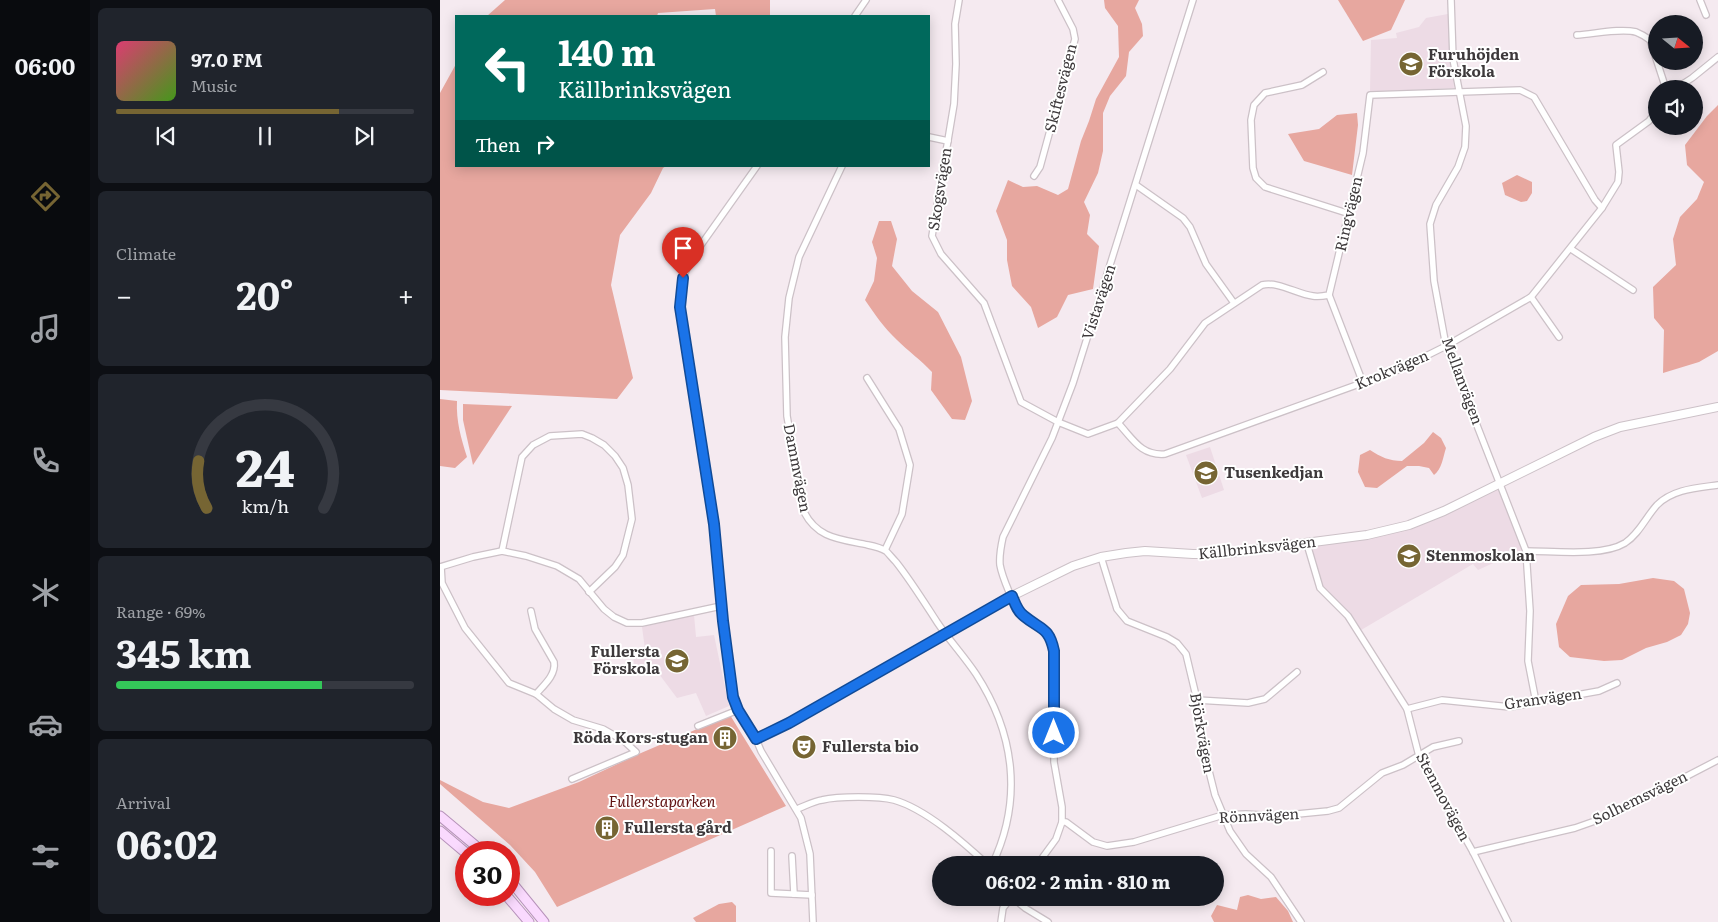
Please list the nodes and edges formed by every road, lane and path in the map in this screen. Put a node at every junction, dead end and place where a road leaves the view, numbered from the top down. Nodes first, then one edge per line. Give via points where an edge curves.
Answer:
1 (866, 0) edge
2 (959, 0) edge
3 (1058, 0) edge
4 (1193, 0) edge
5 (1451, 0) edge
6 (1700, 0) edge
7 (856, 15) edge
8 (1706, 16) dead end
9 (1577, 35) dead end
10 (1718, 57) edge
11 (1323, 72) dead end
12 (1663, 80) edge
13 (1689, 80) edge
14 (1460, 91) junction
15 (1648, 122) edge
16 (930, 137) edge
17 (948, 141) junction
18 (756, 167) edge
19 (842, 167) edge
20 (1034, 176) dead end
21 (1136, 185) junction
22 (1602, 208) junction
23 (1350, 214) junction
24 (1571, 249) junction
25 (1633, 290) dead end
26 (1329, 295) junction
27 (1531, 297) junction
28 (1234, 303) junction
29 (1560, 337) dead end
30 (1446, 346) junction
31 (867, 378) dead end
32 (1363, 383) junction
33 (1718, 408) edge
34 (1058, 422) junction
35 (1118, 423) junction
36 (1500, 483) junction
37 (1718, 485) edge
38 (1307, 544) junction
39 (885, 550) junction
40 (502, 551) junction
41 (1526, 551) junction
42 (1101, 558) junction
43 (441, 567) edge
44 (589, 592) junction
45 (1012, 596) junction
46 (721, 606) junction
47 (532, 611) dead end
48 (946, 634) junction
49 (1298, 672) dead end
50 (1617, 683) dead end
51 (536, 694) junction
52 (1197, 700) junction
53 (1536, 702) junction
54 (1408, 709) junction
55 (738, 710) junction
56 (698, 726) dead end
57 (756, 739) junction
58 (1459, 741) dead end
59 (1419, 756) junction
60 (1718, 760) edge
61 (572, 779) dead end
62 (797, 809) junction
63 (1223, 815) junction
64 (440, 816) edge
65 (1062, 822) junction
66 (440, 830) edge
67 (470, 841) edge
68 (455, 843) edge
69 (771, 851) dead end
70 (1473, 852) junction
71 (792, 856) dead end
72 (980, 856) edge
73 (995, 856) edge
74 (1044, 856) edge
75 (520, 893) edge
76 (794, 894) junction
77 (812, 895) junction
78 (515, 906) edge
79 (1005, 906) edge
80 (1022, 906) edge
81 (529, 922) edge
82 (544, 922) edge
83 (813, 922) edge
84 (1001, 922) edge
85 (1048, 922) edge
86 (1301, 922) edge
87 (1508, 922) edge

1 - 7 street
2 - 17 street, Skogsvägen via 955,24 954,104
3 - 20 street, Skiftesvägen via 1075,39 1040,167
4 - 21 street, Vistavägen
5 - 14 street, Mellanvägen via 1453,59
6 - 8 street
9 - 12 street via 1636,32 1650,40
10 - 13 street
11 - 23 street via 1302,85 1266,94 1254,105 1251,120 1253,168 1256,178 1270,190
14 - 22 street, Ringvägen via 1520,90 1534,96
14 - 23 street, Ringvägen via 1370,95 1363,153
14 - 30 street, Mellanvägen via 1466,126 1465,147 1430,224 1434,281
15 - 22 street, Krokvägen via 1616,145 1618,182
16 - 17 street
17 - 34 street, Skogsvägen via 932,236 941,254 984,303 1021,402
18 - 46 street via 691,259 680,292 714,524
19 - 39 street, Dammvägen via 799,257 789,298 785,337 787,416 804,512 810,522 827,536
21 - 28 street via 1183,218 1206,264
21 - 34 street, Vistavägen
22 - 24 street, Krokvägen
23 - 26 street, Ringvägen
24 - 25 street
24 - 27 street, Krokvägen
26 - 28 street via 1314,296 1265,284
26 - 32 street
27 - 29 street
27 - 30 street, Krokvägen
28 - 35 street via 1205,323 1170,369
30 - 32 street, Krokvägen
30 - 36 street, Mellanvägen
31 - 39 street via 899,429 910,465 902,514
32 - 35 street, Krokvägen via 1165,454 1142,450
33 - 36 street, Källbrinksvägen via 1620,427
34 - 35 street via 1088,434
34 - 45 street, Vistavägen via 1003,537 1000,566
36 - 38 street, Källbrinksvägen via 1409,525
36 - 41 street, Mellanvägen
37 - 41 street via 1684,490 1668,497 1657,505 1636,534 1611,549
38 - 42 street, Källbrinksvägen via 1222,554 1145,551
38 - 54 street, Stenmovägen via 1320,588 1348,616
39 - 48 street
40 - 43 street
40 - 44 street via 556,566 579,579
40 - 44 street via 522,457 533,445 550,436 582,434 592,438 604,445 623,468 632,519 623,555
41 - 53 street, Mellanvägen via 1530,611 1528,662
42 - 45 street, Källbrinksvägen via 1073,566
42 - 52 street, Björkvägen via 1117,609 1127,622 1172,640 1186,654
43 - 51 street via 442,583 465,628 509,684
44 - 46 street via 604,609 627,623
45 - 48 street, Källbrinksvägen
45 - 65 street, Vistavägen via 1022,616 1042,627 1054,651 1054,762
46 - 55 street via 733,697
47 - 51 street via 535,629 555,668
48 - 57 street, Källbrinksvägen
48 - 73 street via 994,705 1008,750 1012,773 1008,817
49 - 52 street via 1265,699 1248,703
50 - 53 street, Granvägen via 1599,691
51 - 61 street via 554,709 573,720 603,729 636,752
52 - 63 street, Björkvägen via 1205,756 1214,795
53 - 54 street, Granvägen via 1510,707 1442,700
54 - 59 street, Stenmovägen
55 - 56 street
55 - 57 street
57 - 62 street
58 - 59 street, Rönnvägen via 1433,747
59 - 63 street, Rönnvägen via 1382,773 1339,808 1277,816
59 - 70 street, Stenmovägen
60 - 70 street, Solhemsvägen via 1617,813 1575,828
62 - 72 street via 822,800 876,797 895,800 962,841
62 - 77 street via 810,854
63 - 65 street, Rönnvägen via 1134,842 1107,846 1093,842
63 - 86 street, Björkvägen via 1246,854 1271,877
64 - 67 main road
65 - 74 street via 1056,839
66 - 68 main road
69 - 76 street via 771,893
70 - 87 street, Stenmovägen
71 - 76 street
75 - 82 main road
76 - 77 street
77 - 83 street
78 - 81 main road
79 - 84 street
80 - 85 street

